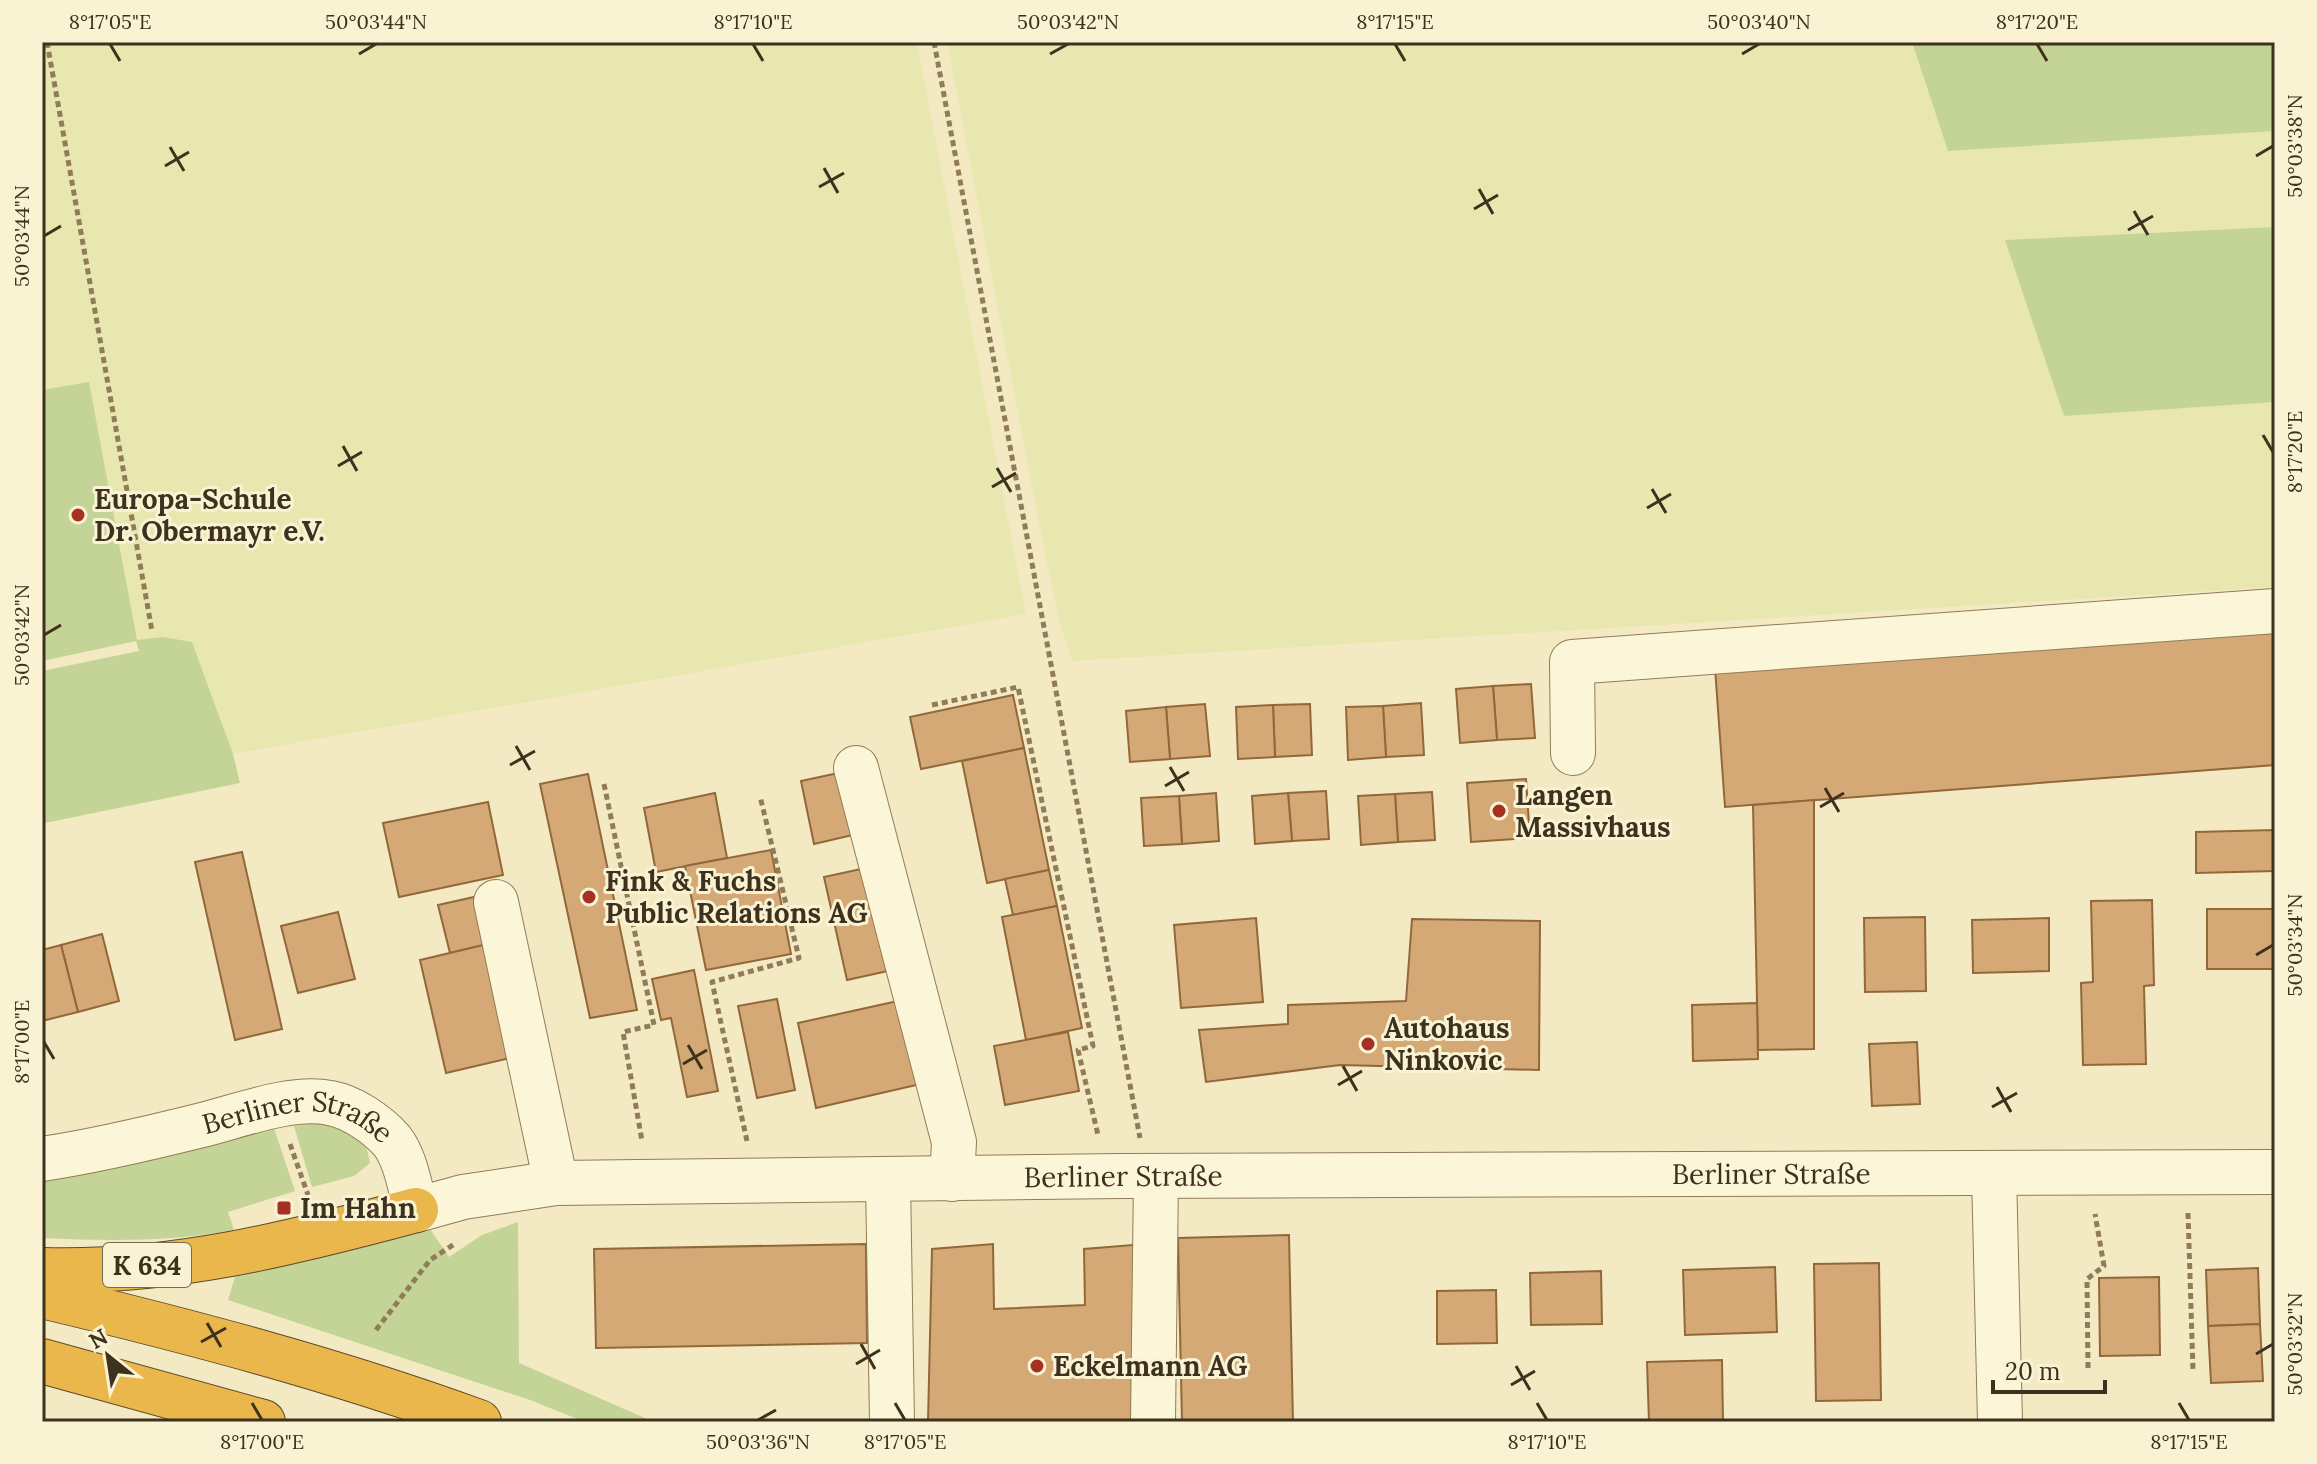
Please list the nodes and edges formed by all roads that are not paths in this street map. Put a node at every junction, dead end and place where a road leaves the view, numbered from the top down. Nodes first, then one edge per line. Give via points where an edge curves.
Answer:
1 (2275, 611) edge
2 (1573, 753) dead end
3 (856, 768) dead end
4 (496, 902) dead end
5 (42, 1159) edge
6 (1148, 1160) junction
7 (2275, 1172) edge
8 (1994, 1173) junction
9 (952, 1179) junction
10 (888, 1180) junction
11 (556, 1183) junction
12 (416, 1210) junction
13 (42, 1270) edge
14 (42, 1296) edge
15 (42, 1361) edge
16 (263, 1422) edge
17 (479, 1422) edge
18 (892, 1422) edge
19 (1153, 1422) edge
20 (2000, 1422) edge

1 - 2 street via 1572,662
3 - 9 street via 954,1142
4 - 11 street
5 - 12 street, Berliner Straße via 128,1144 292,1103 332,1103 356,1113 394,1143
6 - 8 street, Berliner Straße / K 634
6 - 9 street, Berliner Straße / K 634
6 - 19 street
7 - 8 street, Berliner Straße / K 634
8 - 20 street
9 - 10 street, Berliner Straße / K 634
10 - 11 street, Berliner Straße / K 634
10 - 18 street
11 - 12 street, Berliner Straße / K 634
12 - 13 highway, K 634 via 295,1243 209,1259
14 - 17 highway via 302,1365
15 - 16 highway

